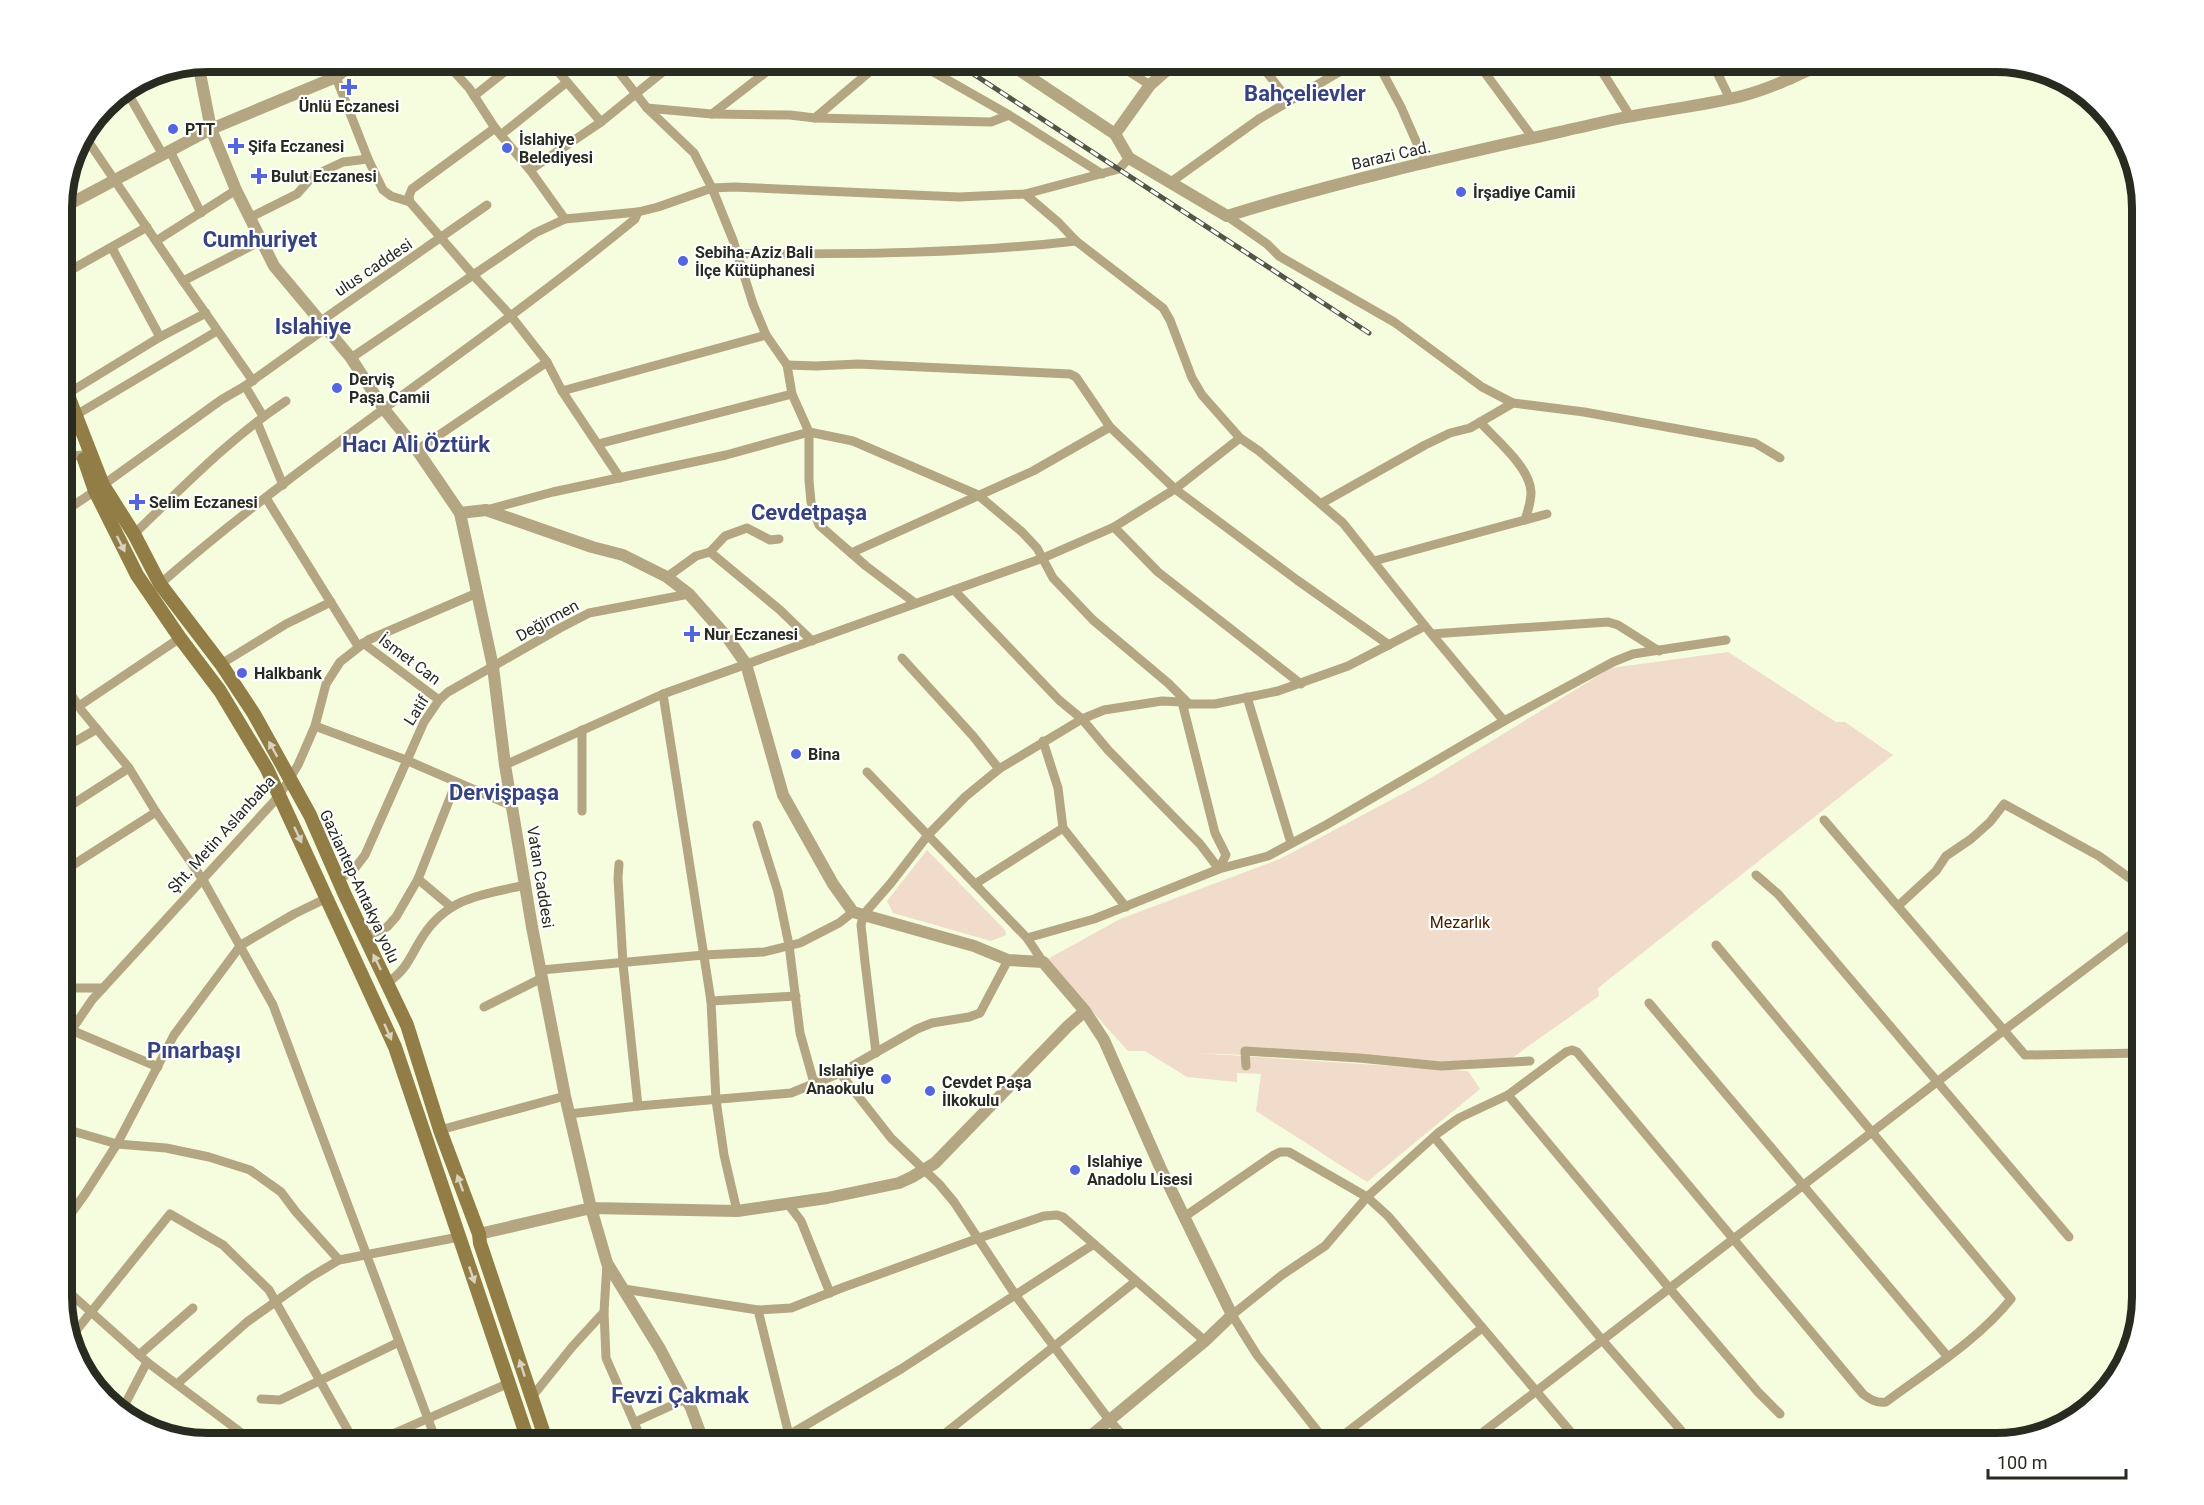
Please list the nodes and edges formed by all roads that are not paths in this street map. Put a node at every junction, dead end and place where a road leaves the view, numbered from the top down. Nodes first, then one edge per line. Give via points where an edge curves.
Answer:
1 (200, 72) edge
2 (334, 72) edge
3 (343, 72) edge
4 (455, 72) edge
5 (504, 72) edge
6 (558, 72) edge
7 (619, 72) edge
8 (662, 72) edge
9 (765, 72) edge
10 (869, 72) edge
11 (933, 72) edge
12 (1022, 72) edge
13 (1130, 72) edge
14 (1165, 72) edge
15 (1267, 72) edge
16 (1338, 72) edge
17 (1382, 72) edge
18 (1484, 72) edge
19 (1602, 72) edge
20 (1717, 72) edge
21 (1786, 72) edge
22 (1807, 72) edge
23 (336, 77) junction
24 (1791, 80) junction
25 (567, 82) junction
26 (1150, 85) junction
27 (636, 93) junction
28 (130, 96) edge
29 (474, 96) junction
30 (1730, 99) junction
31 (1288, 100) junction
32 (647, 108) junction
33 (712, 114) junction
34 (1009, 116) junction
35 (1630, 116) junction
36 (815, 118) junction
37 (601, 122) junction
38 (211, 129) junction
39 (499, 131) junction
40 (1115, 134) junction
41 (1533, 138) junction
42 (89, 142) edge
43 (166, 153) junction
44 (369, 159) junction
45 (1129, 159) junction
46 (1426, 164) junction
47 (531, 170) junction
48 (1102, 174) junction
49 (115, 180) junction
50 (1171, 182) junction
51 (712, 188) junction
52 (236, 190) junction
53 (1025, 194) junction
54 (410, 202) junction
55 (72, 203) edge
56 (487, 205) dead end
57 (638, 212) junction
58 (201, 213) junction
59 (1227, 216) junction
60 (249, 218) junction
61 (565, 219) junction
62 (147, 227) junction
63 (441, 239) junction
64 (156, 241) junction
65 (261, 241) junction
66 (1076, 241) junction
67 (112, 248) junction
68 (737, 254) junction
69 (72, 270) edge
70 (474, 276) junction
71 (183, 281) junction
72 (206, 313) junction
73 (511, 316) junction
74 (323, 325) junction
75 (217, 331) junction
76 (766, 334) junction
77 (160, 337) junction
78 (351, 358) junction
79 (547, 362) junction
80 (787, 365) junction
81 (249, 383) junction
82 (72, 388) edge
83 (562, 391) junction
84 (792, 394) junction
85 (286, 401) dead end
86 (1512, 403) junction
87 (72, 408) edge
88 (384, 409) junction
89 (76, 415) junction
90 (260, 419) junction
91 (72, 421) edge
92 (1480, 422) junction
93 (1110, 427) junction
94 (809, 432) junction
95 (1240, 438) junction
96 (598, 444) junction
97 (417, 450) junction
98 (83, 455) junction
99 (72, 456) edge
100 (1780, 458) dead end
101 (620, 478) junction
102 (283, 485) junction
103 (99, 488) junction
104 (1175, 489) junction
105 (978, 495) junction
106 (266, 498) junction
107 (1322, 503) junction
108 (72, 506) edge
109 (486, 510) junction
110 (460, 513) junction
111 (1547, 514) dead end
112 (1525, 520) junction
113 (1114, 527) junction
114 (134, 534) junction
115 (779, 539) dead end
116 (710, 552) junction
117 (852, 554) junction
118 (1042, 558) junction
119 (1374, 561) junction
120 (668, 577) junction
121 (160, 584) junction
122 (954, 590) junction
123 (477, 593) junction
124 (689, 594) junction
125 (332, 602) junction
126 (915, 603) junction
127 (1425, 626) junction
128 (1432, 634) junction
129 (180, 638) junction
130 (1726, 640) dead end
131 (812, 641) junction
132 (360, 645) junction
133 (1389, 645) junction
134 (1659, 651) junction
135 (902, 658) dead end
136 (221, 664) junction
137 (746, 664) junction
138 (493, 667) junction
139 (1300, 684) junction
140 (663, 694) junction
141 (1247, 697) junction
142 (72, 699) edge
143 (439, 700) junction
144 (1185, 703) junction
145 (79, 706) junction
146 (1082, 719) junction
147 (1504, 721) junction
148 (315, 726) junction
149 (97, 729) junction
150 (582, 730) junction
151 (1043, 741) junction
152 (72, 743) edge
153 (406, 760) junction
154 (506, 765) junction
155 (129, 768) junction
156 (999, 769) junction
157 (867, 772) dead end
158 (290, 778) junction
159 (456, 783) junction
160 (279, 796) junction
161 (72, 805) edge
162 (512, 806) junction
163 (582, 811) dead end
164 (156, 812) junction
165 (1824, 820) dead end
166 (757, 825) dead end
167 (1064, 828) junction
168 (928, 835) junction
169 (1291, 843) junction
170 (620, 864) dead end
171 (72, 866) edge
172 (1219, 869) junction
173 (1756, 875) dead end
174 (2132, 878) edge
175 (418, 879) junction
176 (203, 880) junction
177 (339, 880) junction
178 (975, 884) junction
179 (526, 885) junction
180 (327, 898) junction
181 (450, 906) junction
182 (1898, 906) junction
183 (1126, 907) junction
184 (858, 913) junction
185 (2132, 933) edge
186 (365, 937) junction
187 (1027, 938) junction
188 (241, 945) junction
189 (789, 945) junction
190 (1716, 945) dead end
191 (704, 955) junction
192 (1008, 960) junction
193 (1043, 962) junction
194 (623, 964) junction
195 (542, 974) junction
196 (387, 983) junction
197 (72, 988) edge
198 (103, 988) junction
199 (796, 996) junction
200 (711, 1002) junction
201 (1649, 1003) dead end
202 (484, 1007) dead end
203 (1085, 1011) junction
204 (72, 1029) edge
205 (72, 1030) edge
206 (2003, 1030) junction
207 (876, 1053) junction
208 (2132, 1053) edge
209 (1530, 1061) dead end
210 (158, 1066) junction
211 (1246, 1066) dead end
212 (840, 1073) junction
213 (1936, 1082) junction
214 (814, 1083) junction
215 (1508, 1095) junction
216 (565, 1096) junction
217 (716, 1100) junction
218 (638, 1106) junction
219 (569, 1114) junction
220 (440, 1130) junction
221 (72, 1131) edge
222 (1871, 1132) junction
223 (1434, 1137) junction
224 (117, 1144) junction
225 (924, 1171) junction
226 (1803, 1186) junction
227 (1367, 1197) junction
228 (788, 1204) junction
229 (591, 1208) junction
230 (737, 1211) junction
231 (72, 1212) edge
232 (1184, 1217) junction
233 (479, 1234) junction
234 (459, 1237) junction
235 (979, 1238) junction
236 (2069, 1238) dead end
237 (1734, 1239) junction
238 (1094, 1244) junction
239 (366, 1254) junction
240 (339, 1260) junction
241 (607, 1263) junction
242 (1136, 1281) junction
243 (624, 1289) junction
244 (1670, 1289) junction
245 (830, 1293) junction
246 (72, 1295) edge
247 (1016, 1296) junction
248 (276, 1300) junction
249 (193, 1308) dead end
250 (758, 1310) junction
251 (92, 1312) junction
252 (604, 1312) junction
253 (1232, 1315) junction
254 (1482, 1328) junction
255 (77, 1330) edge
256 (1205, 1341) junction
257 (1603, 1341) junction
258 (399, 1342) junction
259 (1054, 1345) junction
260 (139, 1355) junction
261 (1948, 1357) junction
262 (147, 1362) junction
263 (320, 1381) junction
264 (509, 1383) junction
265 (177, 1384) junction
266 (1535, 1393) junction
267 (531, 1398) junction
268 (261, 1399) dead end
269 (686, 1399) junction
270 (125, 1405) edge
271 (1780, 1414) dead end
272 (428, 1420) junction
273 (1110, 1421) junction
274 (635, 1422) junction
275 (1317, 1431) edge
276 (239, 1433) edge
277 (349, 1433) edge
278 (396, 1433) edge
279 (433, 1433) edge
280 (526, 1433) edge
281 (543, 1433) edge
282 (639, 1433) edge
283 (700, 1433) edge
284 (789, 1433) edge
285 (800, 1433) edge
286 (945, 1433) edge
287 (1095, 1433) edge
288 (1121, 1433) edge
289 (1346, 1433) edge
290 (1482, 1433) edge
291 (1571, 1433) edge
292 (1683, 1433) edge

1 - 38 street, Vatan Caddesi
2 - 23 street
3 - 23 street
4 - 29 street
5 - 29 street
6 - 25 street
7 - 27 street
8 - 27 street
9 - 33 street
10 - 36 street
11 - 34 street
12 - 40 street
13 - 26 street
14 - 26 street
15 - 31 street
16 - 31 street
17 - 46 street
18 - 41 street
19 - 35 street
20 - 30 street
21 - 24 street
22 - 24 street, Barazi Cad.
23 - 38 street
23 - 44 street
24 - 30 street, Barazi Cad.
25 - 37 street
25 - 39 street
26 - 40 street
27 - 32 street
27 - 37 street
28 - 43 street
29 - 39 street
30 - 35 street, Barazi Cad.
31 - 50 street
32 - 33 street
32 - 51 street via 694,153
33 - 36 street
34 - 36 street via 991,122
34 - 48 street
35 - 41 street, Barazi Cad.
37 - 47 street
38 - 43 street
38 - 52 street, Vatan Caddesi
39 - 47 street
39 - 54 street via 412,189
40 - 45 street
41 - 46 street, Barazi Cad.
42 - 49 street
43 - 49 street
43 - 58 street
44 - 54 street via 383,190
44 - 60 street via 343,162 313,176 297,194
45 - 48 street via 1119,169
45 - 50 street
46 - 59 street, Barazi Cad.
47 - 61 street
48 - 53 street
49 - 55 street
49 - 62 street
50 - 59 street
51 - 53 street via 959,197
51 - 57 street
51 - 68 street
52 - 58 street
52 - 60 street, Vatan Caddesi
53 - 66 street
54 - 63 street
56 - 63 street, ulus caddesi
57 - 61 street
57 - 73 street via 635,219
58 - 64 street
59 - 86 street via 1279,256 1394,322 1482,387
60 - 65 street, Vatan Caddesi
61 - 70 street via 535,233
62 - 64 street
62 - 67 street
63 - 70 street
63 - 74 street, ulus caddesi
64 - 71 street
65 - 71 street
65 - 74 street, Vatan Caddesi via 274,266
66 - 68 street via 879,254
66 - 95 street via 1162,308 1197,387
67 - 69 street
67 - 77 street
68 - 76 street
70 - 73 street
70 - 78 street
71 - 72 street
72 - 75 street
72 - 77 street
73 - 79 street
73 - 88 street
74 - 78 street, Vatan Caddesi
74 - 81 street, ulus caddesi
75 - 81 street
75 - 89 street
76 - 80 street
76 - 83 street
77 - 82 street
78 - 88 street, Vatan Caddesi
79 - 83 street
79 - 97 street
80 - 84 street
80 - 93 street via 858,364 1070,374 1080,380
81 - 90 street
81 - 103 street, ulus caddesi
83 - 96 street
84 - 94 street
84 - 96 street
85 - 90 street
86 - 92 street
86 - 100 street via 1755,443
87 - 89 main road, Gaziantep-Antakya yolu
88 - 97 street, Vatan Caddesi
88 - 102 street
89 - 103 main road, Gaziantep-Antakya yolu
90 - 102 street
90 - 114 street
91 - 98 main road, Gaziantep-Antakya yolu
92 - 107 street via 1425,445
92 - 112 street via 1528,477 1531,497
93 - 104 street
93 - 105 street via 1033,471
94 - 101 street
94 - 105 street via 853,441
94 - 117 street via 814,514 819,525
95 - 104 street
95 - 107 street
96 - 101 street
97 - 110 street, Vatan Caddesi
98 - 99 street
98 - 103 main road, Gaziantep-Antakya yolu
101 - 109 street
102 - 106 street
103 - 108 street, ulus caddesi
103 - 114 main road, Gaziantep-Antakya yolu
103 -> 129 main road, Gaziantep-Antakya yolu via 137,575
104 - 113 street
104 - 133 street
105 - 117 street
105 - 118 street via 1022,532
106 - 121 street
106 - 125 street
107 - 119 street
109 - 110 street
109 - 120 street via 623,555
110 - 123 street, Vatan Caddesi
111 - 112 street
112 - 119 street
113 - 118 street
113 - 139 street via 1158,573
114 - 121 main road, Gaziantep-Antakya yolu
115 - 116 street via 770,540 747,528 725,536
116 - 120 street via 696,556
116 - 131 street
117 - 126 street
118 - 122 street
118 - 144 street via 1053,578 1094,621 1168,683
119 - 127 street
120 - 124 street
121 - 136 main road, Gaziantep-Antakya yolu
122 - 126 street
122 - 146 street
123 - 132 street, Şht. Metin Aslanbaba
123 - 138 street, Vatan Caddesi
124 - 137 street
124 - 138 street, Değirmen via 589,613
125 - 132 street
125 - 136 street via 286,624
126 - 131 street
127 - 128 street
127 - 133 street
128 - 134 street via 1608,622
128 - 147 street
129 - 145 street
129 - 160 main road, Gaziantep-Antakya yolu via 237,717
130 - 134 street
131 - 137 street
132 - 143 street, İsmet Can
132 - 148 street, Şht. Metin Aslanbaba via 340,662 326,684
133 - 139 street
134 - 147 street via 1633,654 1613,662
135 - 156 street
158 -> 136 main road, Gaziantep-Antakya yolu
137 - 140 street
137 - 184 street via 783,795 833,884
138 - 143 street, Latif
138 - 154 street, Vatan Caddesi
139 - 141 street
140 - 150 street
140 - 191 street
141 - 144 street via 1215,704
141 - 169 street
142 - 145 street
143 - 153 street, Latif
144 - 146 street via 1141,703
144 - 172 street via 1215,833 1226,855
145 - 149 street
146 - 151 street
146 - 172 street
147 - 169 street
148 - 153 street
148 - 158 street, Şht. Metin Aslanbaba
149 - 152 street
149 - 155 street
150 - 154 street
150 - 163 street
151 - 156 street
151 - 167 street via 1058,788
153 - 159 street
153 - 177 street, Latif via 365,855
154 - 162 street, Vatan Caddesi
155 - 161 street
155 - 164 street
156 - 168 street
157 - 168 street
158 - 160 street, Şht. Metin Aslanbaba
158 - 177 main road, Gaziantep-Antakya yolu
159 - 162 street
159 - 175 street
160 - 176 street, Şht. Metin Aslanbaba
160 -> 180 main road, Gaziantep-Antakya yolu
162 - 179 street, Vatan Caddesi
164 - 171 street
164 - 176 street
165 - 182 street
166 - 189 street via 778,892
167 - 178 street
167 - 183 street
168 - 178 street
168 - 184 street via 891,883
169 - 172 street via 1268,856
170 - 194 street
172 - 183 street
173 - 213 street via 1778,894
174 - 182 street via 2004,804 1990,822 1946,856 1936,871
175 - 181 street
175 - 186 street via 394,920
176 - 188 street
176 - 198 street, Şht. Metin Aslanbaba
177 - 186 main road, Gaziantep-Antakya yolu
178 - 187 street
179 - 181 street via 464,899
179 - 195 street, Vatan Caddesi
180 - 188 street
180 -> 234 main road, Gaziantep-Antakya yolu via 395,1047
181 - 196 street via 425,932 405,968
182 - 206 street
183 - 187 street
184 - 189 street via 820,934
184 - 192 street via 974,946
184 - 207 street
185 - 206 street
196 -> 186 main road, Gaziantep-Antakya yolu
187 - 193 street
188 - 210 street via 174,1035
188 - 239 street via 273,1005
189 - 191 street via 764,952
189 - 199 street
190 - 222 street
191 - 194 street
191 - 200 street
192 - 193 street
192 - 207 street via 980,1013 932,1023
193 - 203 street
194 - 195 street
194 - 218 street
195 - 202 street
195 - 216 street, Vatan Caddesi
196 - 220 main road, Gaziantep-Antakya yolu via 407,1025
197 - 198 street
198 - 204 street, Şht. Metin Aslanbaba
199 - 200 street
199 - 214 street via 800,1033
200 - 217 street
201 - 226 street
203 - 225 street
203 - 232 street via 1104,1040
205 - 210 street
206 - 208 street via 2025,1055
206 - 213 street
207 - 212 street
209 - 211 street via 1441,1066 1245,1051
210 - 224 street
212 - 214 street
212 - 225 street via 891,1138
213 - 222 street
213 - 236 street
214 - 217 street via 791,1093
215 - 223 street via 1459,1118
215 - 237 street via 1566,1052 1577,1052
215 - 244 street
216 - 219 street, Vatan Caddesi
216 - 220 street
217 - 218 street
217 - 230 street
218 - 219 street
219 - 229 street, Vatan Caddesi
233 -> 220 main road, Gaziantep-Antakya yolu
221 - 224 street
222 - 226 street
222 - 261 street via 2011,1299 1988,1325
223 - 227 street
223 - 257 street
224 - 231 street
224 - 240 street via 209,1156 250,1170 281,1192
225 - 228 street via 898,1183
225 - 235 street via 954,1202
226 - 237 street
226 - 261 street
227 - 232 street via 1284,1151
227 - 253 street via 1325,1246
227 - 254 street via 1404,1233
228 - 230 street
228 - 245 street via 805,1230
229 - 230 street
229 - 233 street
229 - 241 street, Vatan Caddesi
232 - 253 street
267 -> 233 main road, Gaziantep-Antakya yolu
234 - 239 street
234 -> 264 main road, Gaziantep-Antakya yolu
235 - 238 street via 1057,1215
235 - 245 street
235 - 247 street
237 - 244 street
237 - 261 street via 1871,1400 1886,1402
238 - 242 street
238 - 247 street
239 - 240 street
239 - 258 street
240 - 248 street
241 - 243 street, Vatan Caddesi
241 - 252 street
242 - 256 street
242 - 259 street
243 - 250 street
243 - 269 street, Vatan Caddesi
244 - 257 street
244 - 271 street
245 - 250 street via 791,1308
246 - 251 street
247 - 259 street
247 - 285 street
248 - 251 street via 223,1245 170,1214
248 - 263 street
248 - 265 street
249 - 260 street
250 - 284 street
251 - 255 street
251 - 260 street
252 - 267 street
252 - 274 street via 606,1358
253 - 256 street
253 - 275 street via 1257,1355
254 - 266 street
254 - 289 street
256 - 273 street
257 - 266 street
257 - 292 street
258 - 263 street
258 - 272 street
259 - 273 street
259 - 286 street
260 - 262 street
262 - 265 street
262 - 270 street
263 - 268 street via 280,1400
263 - 277 street
264 - 272 street
264 - 280 main road, Gaziantep-Antakya yolu
265 - 276 street
266 - 290 street
266 - 291 street
267 - 281 main road, Gaziantep-Antakya yolu
269 - 274 street
269 - 283 street, Vatan Caddesi
272 - 278 street
272 - 279 street
273 - 287 street
273 - 288 street
274 - 282 street

